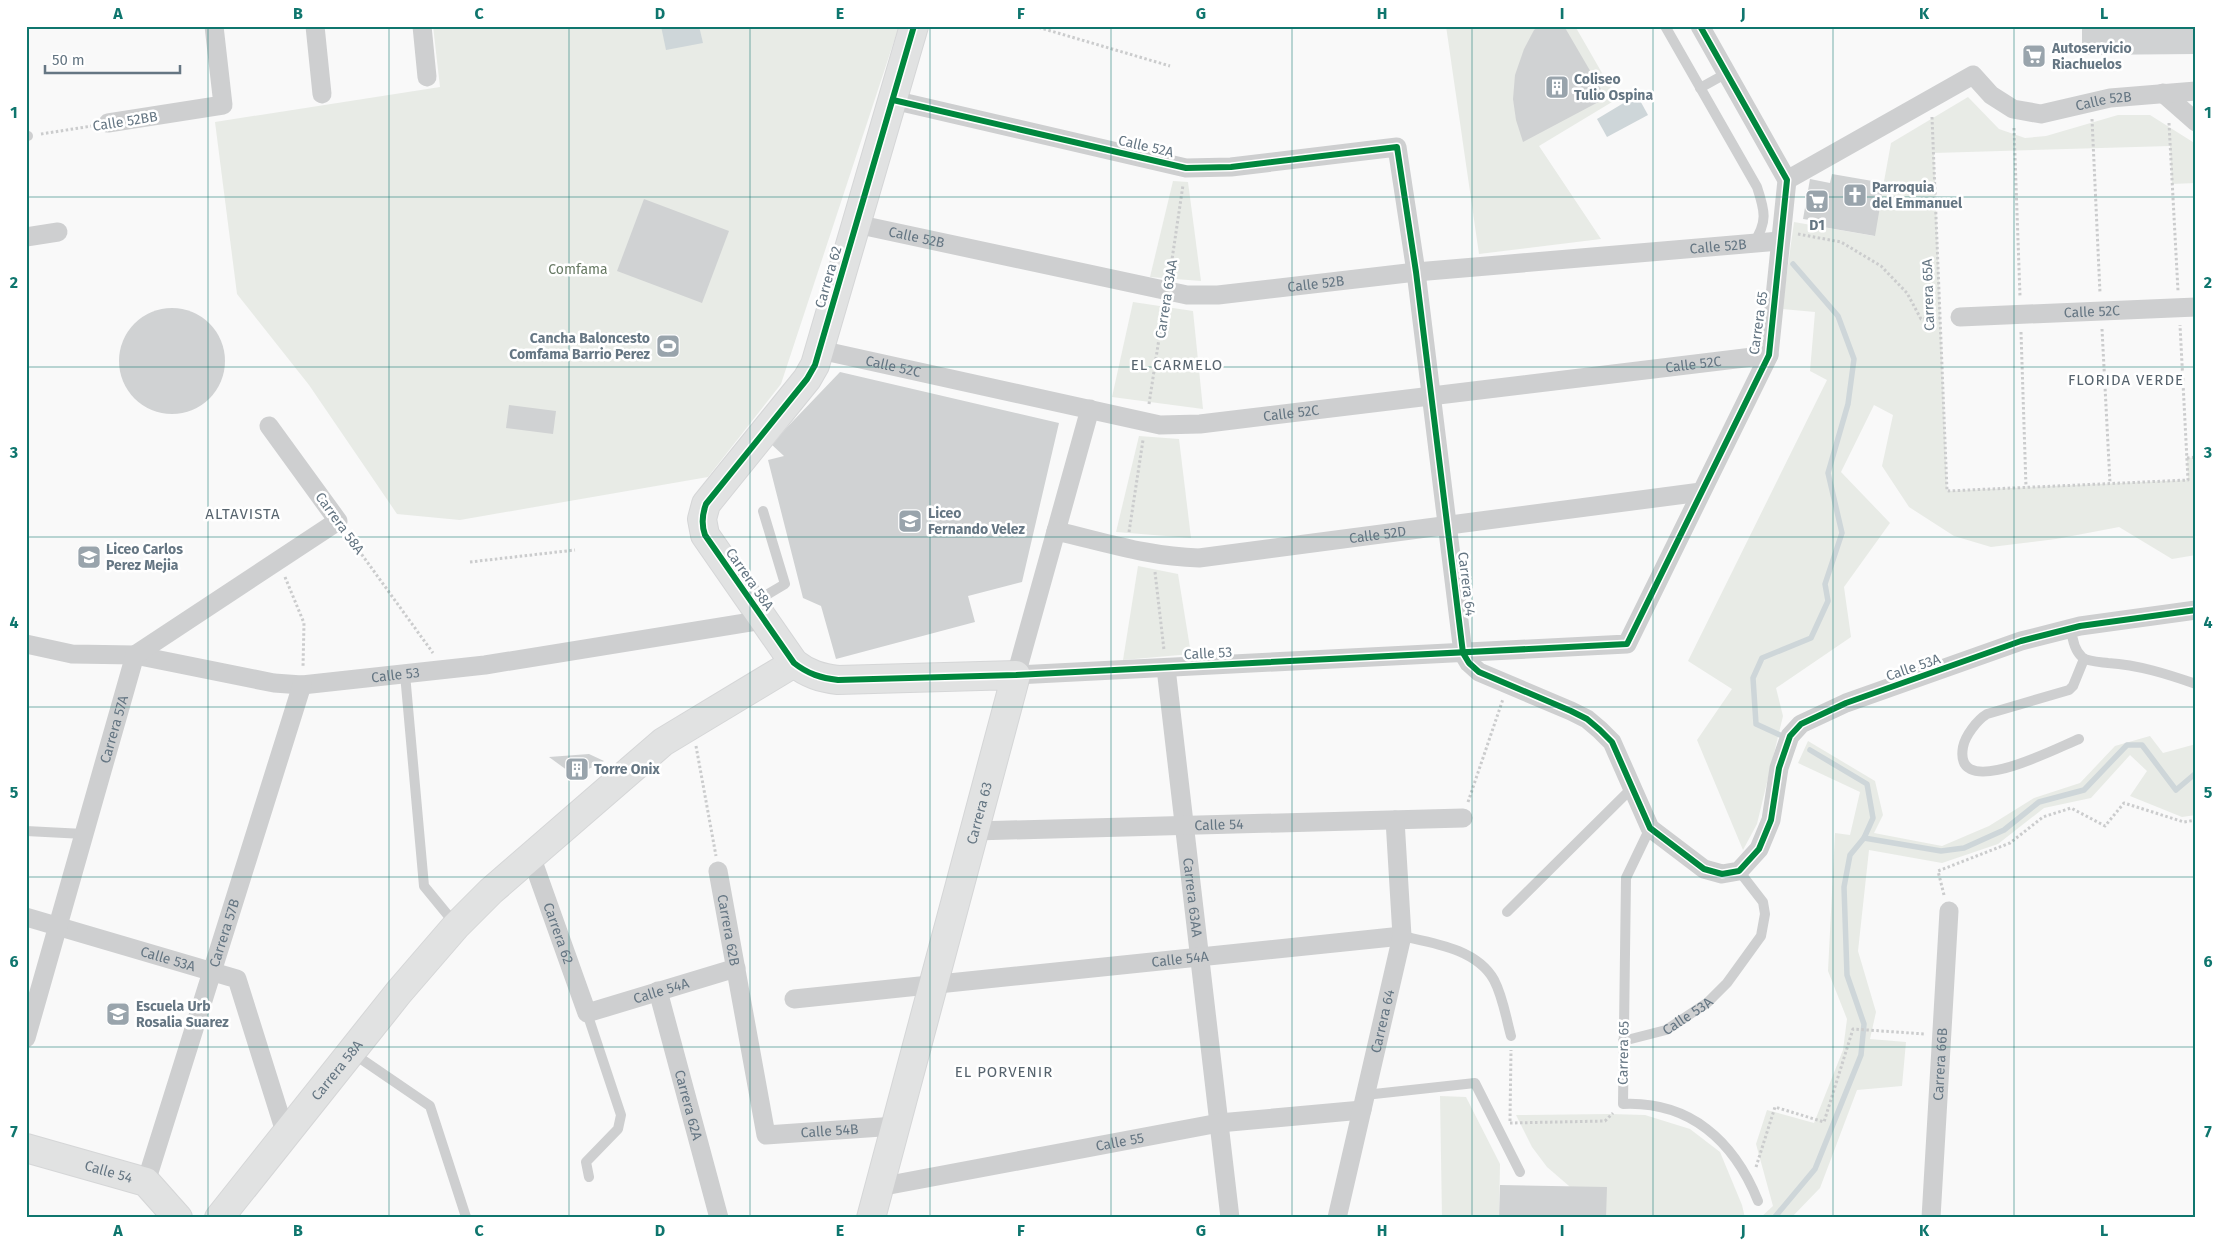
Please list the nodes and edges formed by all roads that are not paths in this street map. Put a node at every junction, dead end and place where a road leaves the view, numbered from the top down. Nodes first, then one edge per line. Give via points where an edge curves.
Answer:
1 (214, 26) edge
2 (315, 26) edge
3 (422, 26) edge
4 (914, 26) edge
5 (1665, 26) edge
6 (1700, 26) edge
7 (1727, 73) junction
8 (427, 77) dead end
9 (1700, 88) junction
10 (2196, 91) edge
11 (2163, 93) junction
12 (322, 94) dead end
13 (892, 100) junction
14 (2196, 122) edge
15 (108, 124) road end
16 (1397, 147) joint
17 (1787, 180) junction
18 (856, 224) junction
19 (58, 232) dead end
20 (1781, 236) junction
21 (26, 237) edge
22 (1753, 244) junction
23 (1416, 272) junction
24 (2196, 306) edge
25 (1960, 317) road end
26 (820, 350) junction
27 (1769, 355) junction
28 (1431, 396) junction
29 (1090, 409) junction
30 (269, 426) dead end
31 (1701, 492) junction
32 (706, 504) joint
33 (763, 511) dead end
34 (1447, 525) junction
35 (1056, 530) junction
36 (2196, 610) edge
37 (758, 612) junction
38 (2071, 628) junction
39 (26, 644) edge
40 (1627, 644) joint
41 (1463, 653) junction
42 (135, 655) junction
43 (2084, 659) junction
44 (794, 663) junction
45 (1166, 668) junction
46 (405, 674) junction
47 (1016, 675) junction
48 (302, 684) junction
49 (2196, 684) edge
50 (2079, 739) dead end
51 (1633, 788) junction
52 (1463, 818) road end
53 (1395, 820) junction
54 (1185, 826) junction
55 (1650, 828) junction
56 (26, 831) edge
57 (975, 831) junction
58 (84, 834) junction
59 (531, 856) junction
60 (718, 871) road end
61 (1739, 871) junction
62 (1949, 911) road end
63 (1507, 912) dead end
64 (26, 917) edge
65 (58, 926) junction
66 (456, 926) junction
67 (1402, 936) junction
68 (1200, 957) junction
69 (736, 968) junction
70 (212, 972) junction
71 (933, 984) junction
72 (658, 991) junction
73 (794, 999) dead end
74 (587, 1013) junction
75 (1511, 1036) road end
76 (26, 1038) edge
77 (1624, 1041) junction
78 (351, 1052) junction
79 (1363, 1103) junction
80 (1220, 1123) junction
81 (896, 1126) junction
82 (286, 1135) junction
83 (766, 1135) joint
84 (26, 1148) edge
85 (1520, 1172) dead end
86 (589, 1177) dead end
87 (146, 1182) junction
88 (879, 1187) junction
89 (1758, 1201) dead end
90 (466, 1217) edge
91 (178, 1218) edge
92 (219, 1218) edge
93 (719, 1218) edge
94 (871, 1218) edge
95 (1230, 1218) edge
96 (1337, 1218) edge
97 (1931, 1218) edge

1 - 15 street, Calle 52BB via 223,105
2 - 12 street
3 - 8 street
4 - 13 street, Carrera 62
5 - 9 lane
6 - 7 street
7 - 9 lane
7 - 17 street
9 - 22 lane via 1757,187 1764,207 1761,232
10 - 11 street, Calle 52B
11 - 14 street
11 - 17 street, Calle 52B via 2110,98 2041,114 2026,113 2013,110 1996,99 1973,75
13 - 16 street, Calle 52A via 1186,168 1230,167
13 - 18 street, Carrera 62
16 - 23 street, Carrera 64
17 - 20 street, Carrera 65
18 - 23 street, Calle 52B via 1187,295 1218,295
18 - 26 street, Carrera 62
19 - 21 street
20 - 22 street, Calle 52B
20 - 27 street, Carrera 65
22 - 23 street, Calle 52B
23 - 28 street, Carrera 64
24 - 25 street, Calle 52C
26 - 29 street, Calle 52C
26 - 32 street, Carrera 62 via 807,379
27 - 28 street, Calle 52C
27 - 31 street, Carrera 65
28 - 29 street, Calle 52C via 1200,424 1160,425
28 - 34 street, Carrera 64
29 - 35 street, Carrera 63
30 - 42 street, Carrera 58A via 338,521
31 - 34 street, Calle 52D
31 - 40 street, Carrera 65
32 - 37 street, Carrera 58A via 702,519 705,535
33 - 37 lane via 785,584
34 - 35 street, Calle 52D via 1199,558 1152,554
34 - 41 street, Carrera 64
35 - 47 street, Carrera 63
36 - 38 street, Calle 53A
37 - 44 street, Carrera 58A
37 - 46 street, Calle 53 via 485,665
38 - 43 lane via 2078,653
38 - 61 street, Calle 53A via 2022,641 1846,703 1801,724 1790,736 1779,768 1771,820 1759,849
39 - 42 street, Calle 53 via 72,654
40 - 41 street, Calle 53
41 - 45 street, Calle 53
41 - 51 street via 1479,672 1571,710 1594,724 1612,742
42 - 48 street, Calle 53 via 274,683
42 - 58 street, Carrera 57A
43 - 49 lane via 2157,671
43 - 50 lane via 2069,690 1979,718 1964,743 1963,763 1973,772 1986,773
44 - 47 street, Calle 53 via 822,679 838,680
44 - 59 street, Carrera 58A via 663,742
45 - 47 street, Calle 53
45 - 54 street, Carrera 63AA
46 - 48 street, Calle 53
46 - 66 lane via 424,886
47 - 57 street, Carrera 63
48 - 70 street, Carrera 57B
51 - 55 street
51 - 63 lane
52 - 53 street, Calle 54
53 - 54 street, Calle 54
53 - 67 street, Carrera 64
54 - 57 street, Calle 54
54 - 68 street, Carrera 63AA
55 - 61 street via 1704,869 1722,874
55 - 77 lane, Carrera 65 via 1626,878
56 - 58 lane
57 - 71 street, Carrera 63
58 - 65 street, Carrera 57A
59 - 66 street, Carrera 58A
59 - 74 street, Carrera 62
60 - 69 street, Carrera 62B
61 - 77 lane, Calle 53A via 1763,902 1765,914 1761,936 1727,983 1707,1003 1666,1030
62 - 97 street, Carrera 66B
64 - 65 street, Calle 53A
65 - 70 street, Calle 53A
65 - 76 street, Carrera 57A
66 - 78 street, Carrera 58A
67 - 68 street, Calle 54A
67 - 75 lane, Calle 54A via 1443,945 1480,964 1494,980
67 - 79 street, Carrera 64
68 - 71 street, Calle 54A
68 - 80 street, Carrera 63AA
69 - 72 street, Calle 54A
69 - 83 street, Carrera 62B
70 - 82 street, Calle 53A via 237,979
70 - 87 street, Carrera 57B
71 - 73 street, Calle 54A
71 - 81 street, Carrera 63
72 - 74 street, Calle 54A
72 - 93 street, Carrera 62A
74 - 86 lane via 621,1115 618,1129 586,1162
77 - 89 lane, Carrera 65 via 1623,1104 1643,1103 1671,1108 1711,1133 1731,1152
78 - 82 street, Carrera 58A
78 - 90 lane via 430,1106
79 - 80 street, Calle 55
79 - 85 lane, Calle 55 via 1475,1083
79 - 96 street, Carrera 64
80 - 88 street, Calle 55
80 - 95 street, Carrera 63AA
81 - 83 street, Calle 54B
81 - 88 street, Carrera 63
82 - 92 street, Carrera 58A
84 - 87 street, Calle 54
87 - 91 street, Calle 54
88 - 94 street, Carrera 63

